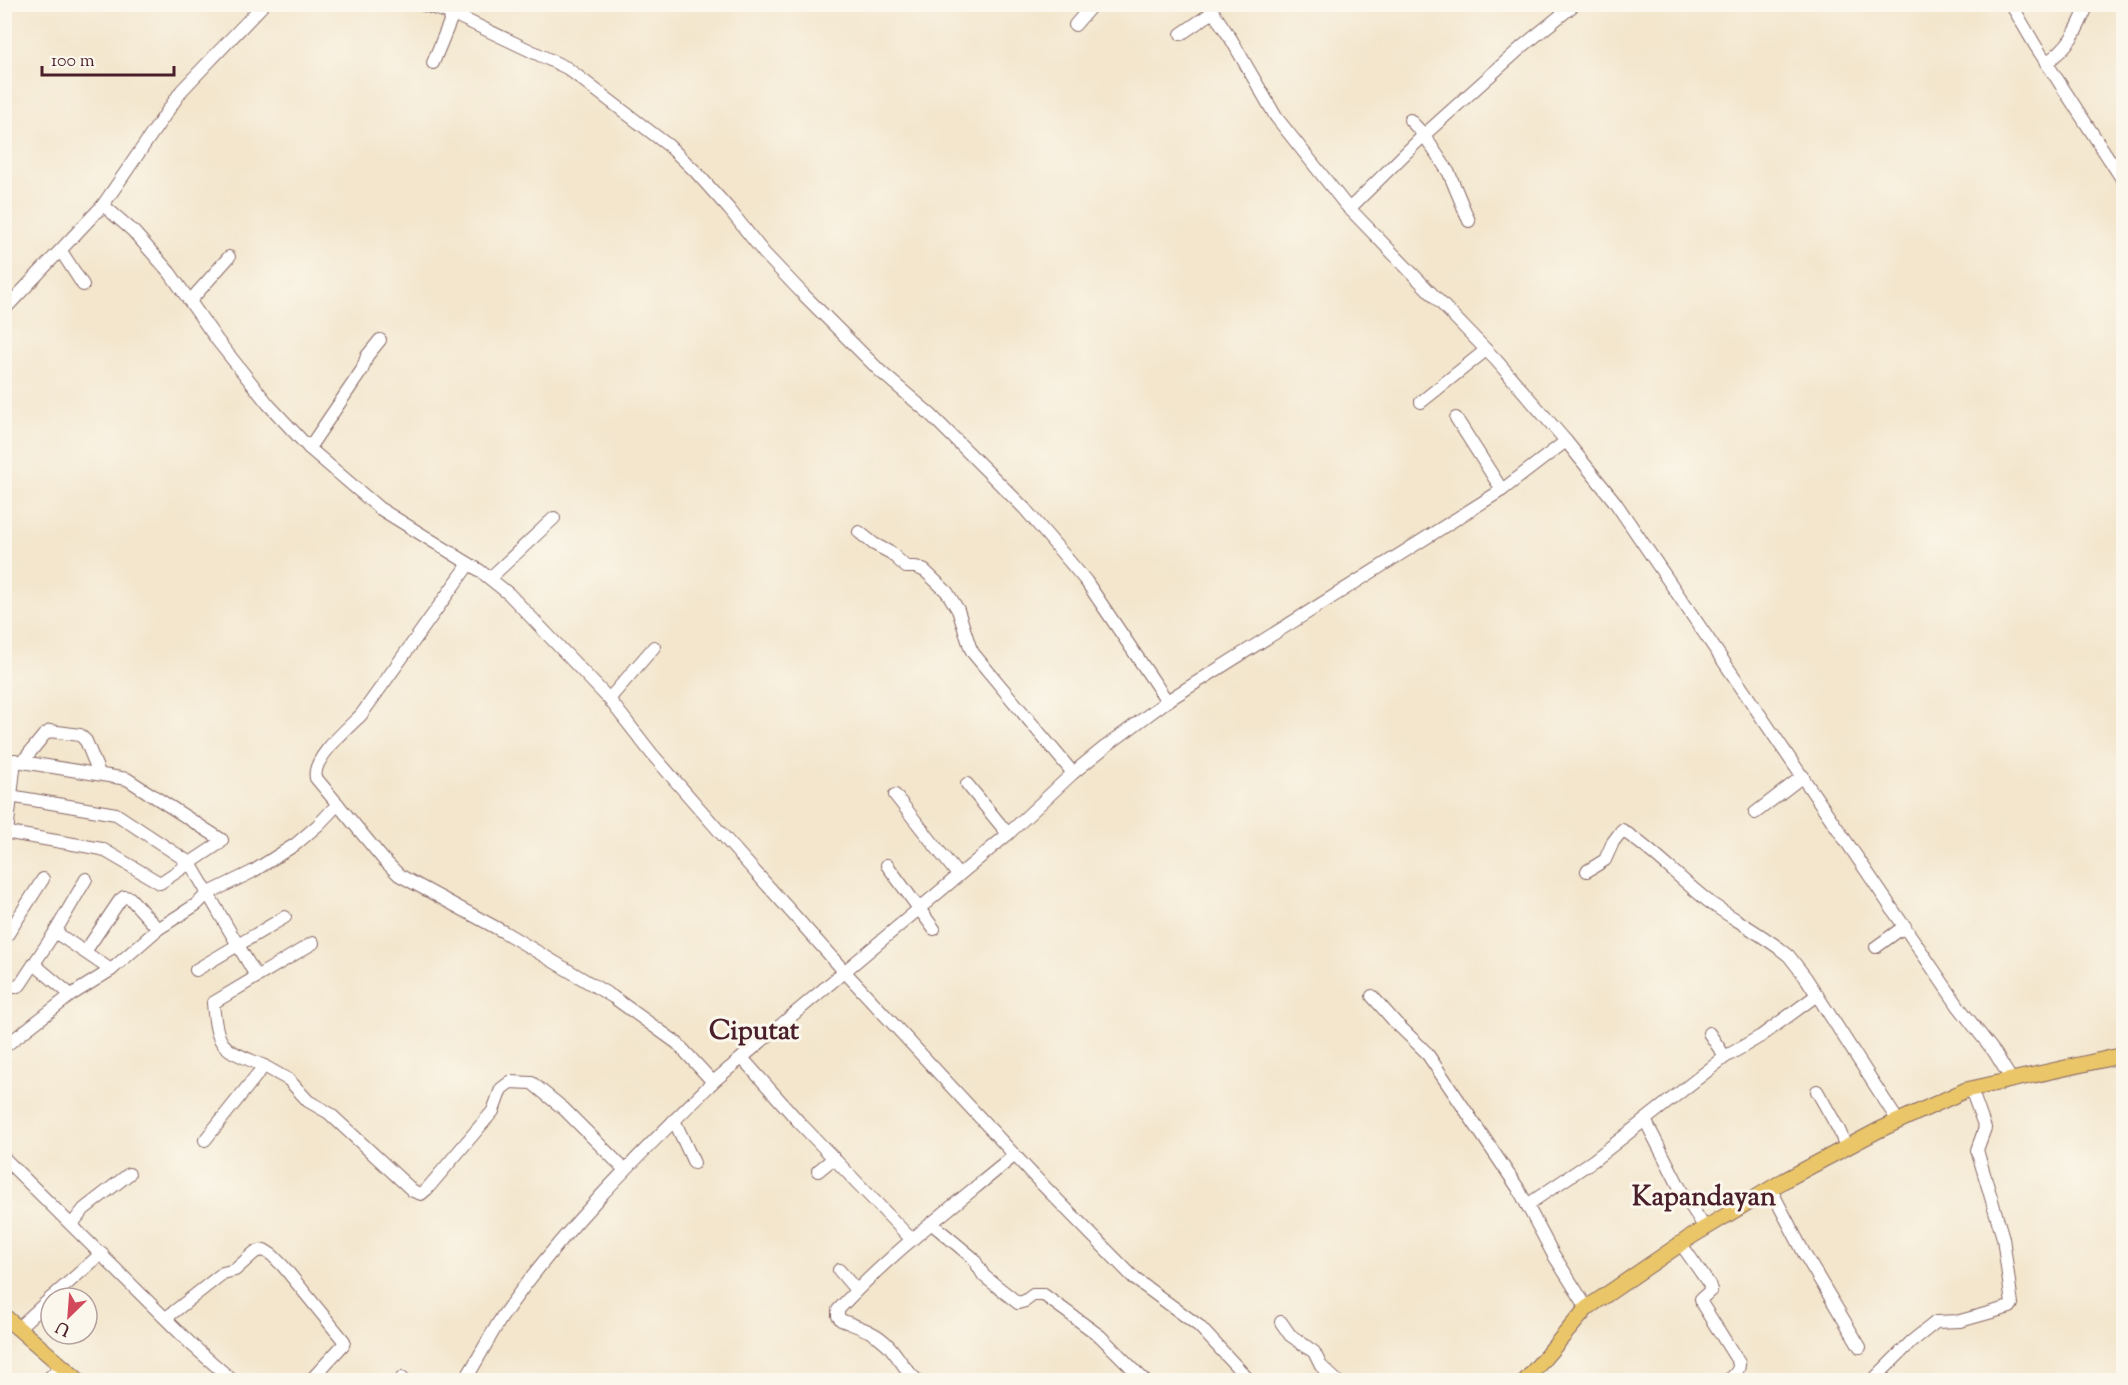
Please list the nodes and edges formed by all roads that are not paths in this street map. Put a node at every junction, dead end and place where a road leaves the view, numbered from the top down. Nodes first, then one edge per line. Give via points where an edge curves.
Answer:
1 (264, 4) edge
2 (421, 4) edge
3 (1093, 4) edge
4 (1575, 4) edge
5 (2011, 4) edge
6 (2088, 4) edge
7 (1210, 8) edge
8 (456, 9) edge
9 (1075, 25) dead end
10 (1181, 34) dead end
11 (433, 63) dead end
12 (2046, 63) junction
13 (1410, 120) dead end
14 (1424, 135) junction
15 (2124, 182) edge
16 (104, 205) junction
17 (1349, 209) junction
18 (1469, 220) dead end
19 (61, 251) junction
20 (228, 257) dead end
21 (83, 285) dead end
22 (190, 301) junction
23 (4, 310) edge
24 (380, 340) dead end
25 (1486, 350) junction
26 (1421, 402) dead end
27 (1456, 418) dead end
28 (1566, 441) junction
29 (309, 448) junction
30 (1502, 490) junction
31 (554, 518) dead end
32 (859, 532) dead end
33 (469, 564) junction
34 (490, 578) junction
35 (654, 647) dead end
36 (609, 699) junction
37 (1167, 701) junction
38 (14, 760) edge
39 (99, 773) junction
40 (1073, 773) junction
41 (1803, 776) junction
42 (967, 784) dead end
43 (8, 795) edge
44 (895, 795) dead end
45 (338, 804) junction
46 (1755, 813) dead end
47 (6, 832) edge
48 (1008, 834) junction
49 (190, 863) junction
50 (887, 866) dead end
51 (1587, 872) dead end
52 (958, 875) junction
53 (43, 879) dead end
54 (86, 879) dead end
55 (207, 894) junction
56 (919, 908) junction
57 (285, 917) dead end
58 (1905, 926) junction
59 (158, 929) junction
60 (934, 929) dead end
61 (55, 932) junction
62 (4, 939) edge
63 (313, 943) dead end
64 (237, 945) junction
65 (1876, 947) dead end
66 (85, 952) junction
67 (34, 964) junction
68 (111, 970) junction
69 (196, 970) dead end
70 (844, 971) junction
71 (256, 976) junction
72 (4, 983) edge
73 (71, 994) junction
74 (1817, 995) junction
75 (1372, 996) dead end
76 (1709, 1033) dead end
77 (4, 1047) edge
78 (2124, 1055) edge
79 (1725, 1057) junction
80 (742, 1058) junction
81 (264, 1066) junction
82 (2011, 1079) junction
83 (713, 1082) junction
84 (1971, 1089) junction
85 (1817, 1091) dead end
86 (674, 1120) junction
87 (1645, 1120) junction
88 (1898, 1121) junction
89 (205, 1140) dead end
90 (1846, 1147) junction
91 (1015, 1155) junction
92 (4, 1158) edge
93 (834, 1158) junction
94 (694, 1163) dead end
95 (818, 1171) dead end
96 (129, 1174) dead end
97 (617, 1178) junction
98 (1770, 1188) junction
99 (1527, 1204) junction
100 (931, 1223) junction
101 (72, 1224) junction
102 (1705, 1228) junction
103 (912, 1240) junction
104 (1681, 1244) junction
105 (102, 1253) junction
106 (839, 1270) dead end
107 (65, 1286) edge
108 (856, 1290) junction
109 (1587, 1308) junction
110 (39, 1309) edge
111 (4, 1316) edge
112 (166, 1318) junction
113 (1281, 1322) dead end
114 (18, 1328) junction
115 (1860, 1347) dead end
116 (61, 1366) junction
117 (47, 1380) edge
118 (78, 1380) edge
119 (231, 1380) edge
120 (311, 1380) edge
121 (465, 1380) edge
122 (917, 1380) edge
123 (1144, 1380) edge
124 (1249, 1380) edge
125 (1336, 1380) edge
126 (1526, 1380) edge
127 (1728, 1380) edge
128 (1874, 1380) edge

1 - 16 street via 182,90
2 - 8 street
3 - 9 street
4 - 14 street via 1523,45
5 - 12 street
6 - 12 street via 2064,50
7 - 10 street
7 - 17 street via 1276,117
8 - 11 street
8 - 37 street via 567,68 641,123 689,165 804,295 1025,509 1086,581
12 - 15 street
13 - 14 street
14 - 17 street
14 - 18 street via 1449,173
16 - 19 street
16 - 22 street via 134,231
17 - 25 street
19 - 21 street
19 - 23 street
20 - 22 street
22 - 29 street via 268,404
24 - 29 street
25 - 26 street
25 - 28 street
27 - 30 street
28 - 30 street
28 - 41 street via 1615,502
29 - 33 street via 379,508
30 - 37 street
31 - 34 street
32 - 40 street via 906,567 926,571 943,587 958,610 974,653
33 - 34 street
33 - 45 street via 361,715 342,731 317,764 316,778
34 - 36 street
35 - 36 street
36 - 70 street via 690,798
37 - 40 street
38 - 39 street
38 - 39 street via 47,732 75,733 84,737
38 - 43 street
39 - 49 street via 127,779 221,838 220,843
40 - 48 street
41 - 46 street
41 - 58 street
42 - 48 street
43 - 47 street
43 - 49 street via 116,814
44 - 52 street
45 - 55 street via 296,844
45 - 83 street via 399,876 504,932 614,998 677,1043
47 - 49 street via 98,848 158,883
48 - 52 street
49 - 55 street
50 - 56 street
51 - 74 street via 1605,860 1622,830 1713,904 1789,956
52 - 56 street
53 - 62 street
54 - 61 street
55 - 59 street
55 - 64 street
56 - 60 street
56 - 70 street
57 - 64 street
58 - 65 street
58 - 82 street
59 - 66 street via 130,898 124,897
59 - 68 street
61 - 66 street
61 - 67 street
63 - 71 street
64 - 69 street
64 - 71 street
66 - 68 street
67 - 72 street via 20,985
67 - 73 street
68 - 73 street
70 - 80 street
70 - 91 street
71 - 81 street via 213,1003 215,1029 226,1050
73 - 77 street
74 - 79 street
74 - 88 street
75 - 99 street via 1426,1052
76 - 79 street
78 - 82 main road
79 - 87 street
80 - 83 street
80 - 93 street
81 - 89 street
81 - 97 street via 289,1080 308,1101 329,1113 413,1191 421,1194 493,1111 501,1089 510,1082 532,1083 564,1109
82 - 84 main road
83 - 86 street
84 - 88 main road
84 - 128 street via 1986,1128 1977,1150 2003,1238 2012,1304 1959,1320 1936,1322 1911,1341
85 - 90 street
86 - 94 street
86 - 97 street
87 - 99 street via 1594,1160
87 - 102 street
88 - 90 main road
90 - 98 main road
91 - 100 street
91 - 124 street via 1134,1279 1199,1326
92 - 101 street
93 - 95 street
93 - 103 street
96 - 101 street via 84,1209
97 - 121 street via 566,1235 502,1318
98 - 102 main road
98 - 115 street
99 - 109 street via 1552,1254
100 - 103 street
100 - 123 street via 973,1258 984,1276 1018,1303 1033,1295 1044,1295 1100,1336
101 - 105 street
102 - 104 main road
103 - 108 street
104 - 109 main road
104 - 127 street via 1709,1284 1711,1290 1701,1299 1702,1304 1739,1363 1737,1372
105 - 107 street
105 - 112 street
106 - 108 street
108 - 122 street via 838,1310 838,1316 888,1344
109 - 126 main road
110 - 114 street
111 - 114 main road
112 - 119 street
112 - 120 street via 223,1273 235,1270 255,1252 264,1250 290,1274 344,1341
113 - 125 street via 1290,1335 1314,1352 1321,1366
114 - 116 main road
116 - 117 street
116 - 118 main road

